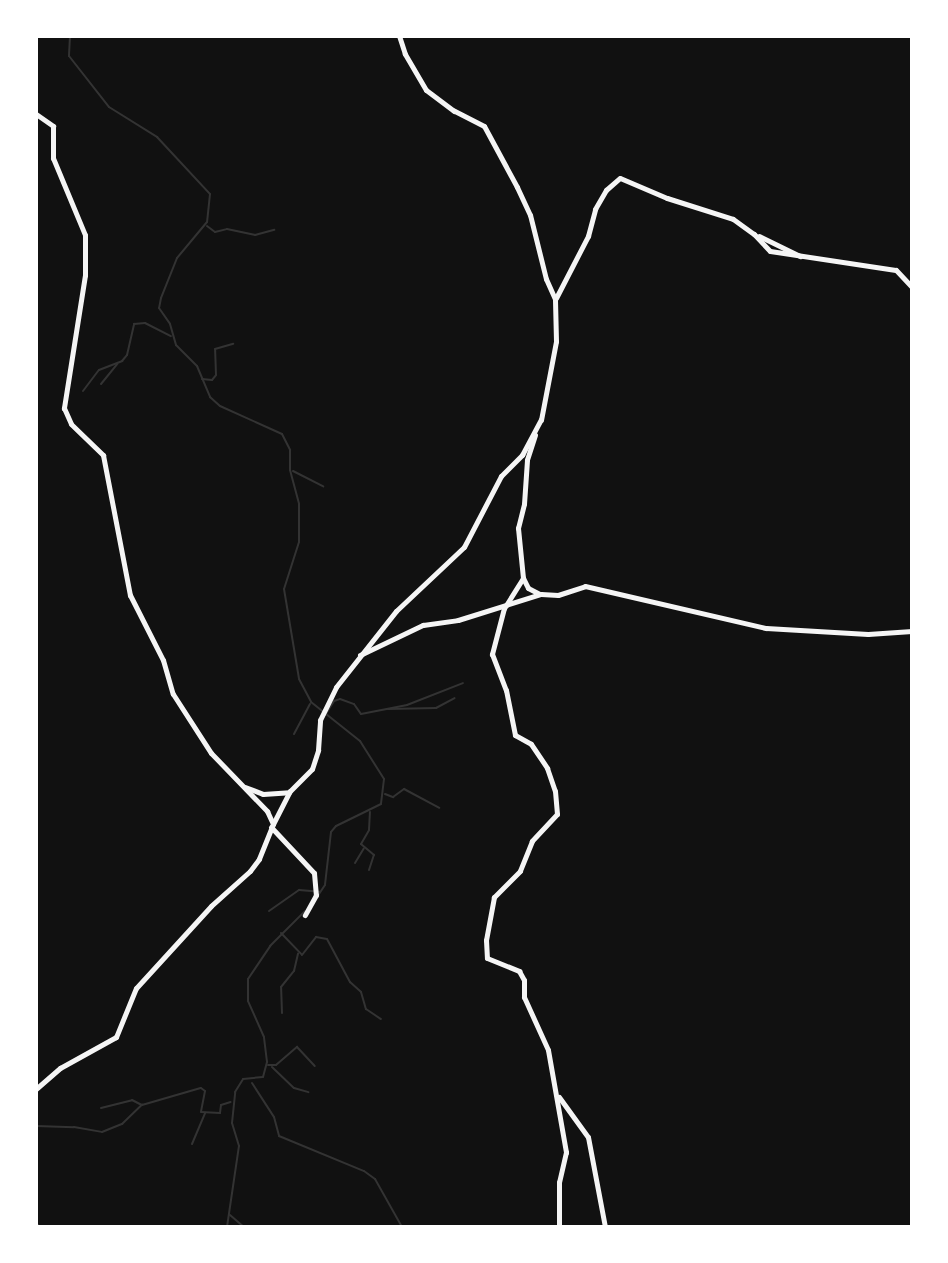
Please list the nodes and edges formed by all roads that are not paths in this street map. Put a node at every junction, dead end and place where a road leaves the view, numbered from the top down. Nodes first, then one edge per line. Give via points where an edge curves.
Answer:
1 (399, 36) edge
2 (36, 114) edge
3 (912, 287) edge
4 (555, 299) junction
5 (541, 420) junction
6 (523, 578) junction
7 (541, 594) junction
8 (504, 608) junction
9 (912, 631) edge
10 (359, 655) junction
11 (242, 786) junction
12 (290, 791) junction
13 (272, 826) junction
14 (305, 915) dead end
15 (36, 1089) edge
16 (556, 1093) junction
17 (559, 1227) edge
18 (605, 1227) edge

1 - 4 street via 426,90 484,126 530,215
2 - 11 street via 53,126 53,158 85,235 85,275 64,408 71,424 103,455 130,595 163,660 173,694 194,730
3 - 4 street via 896,270 770,251 733,219 620,178 595,209 588,236
4 - 5 street via 556,341
5 - 6 street via 527,460 518,528
5 - 10 street via 522,455 489,496 464,547 396,611
6 - 7 street via 528,588
6 - 8 street
7 - 8 street
7 - 9 street via 597,587 766,628
8 - 10 street via 423,625
8 - 16 street via 492,654 515,735 531,744 547,768 557,814 532,841 520,871 494,897 487,958 519,971 524,980 524,997 548,1050
10 - 12 street via 324,707 312,769
11 - 12 street via 263,794
11 - 13 street via 267,811
12 - 13 street
13 - 14 street via 314,873 316,895
13 - 15 street via 250,871 136,988 116,1037 60,1068
16 - 17 street via 566,1152 559,1182
16 - 18 street via 588,1137

